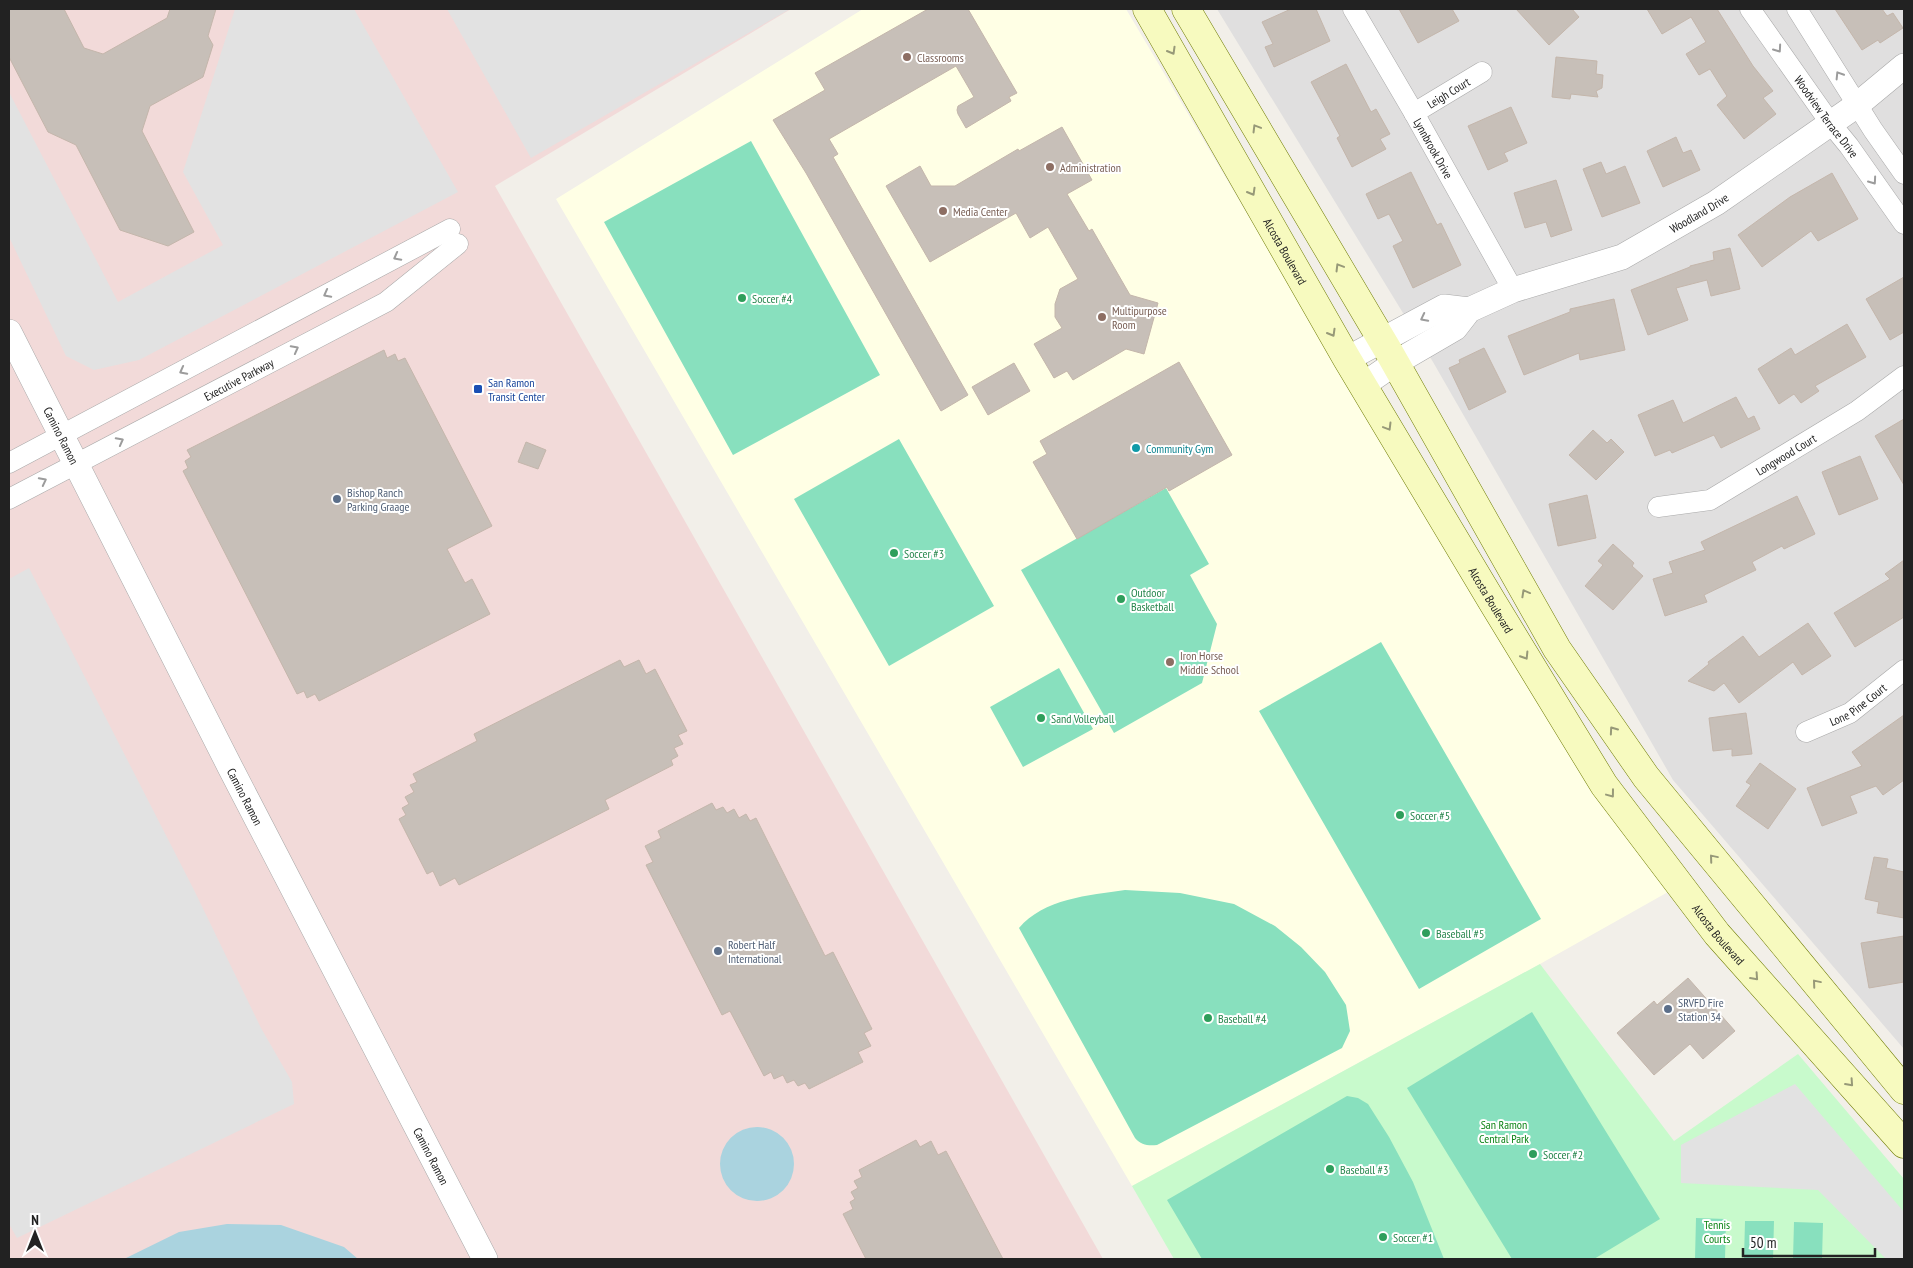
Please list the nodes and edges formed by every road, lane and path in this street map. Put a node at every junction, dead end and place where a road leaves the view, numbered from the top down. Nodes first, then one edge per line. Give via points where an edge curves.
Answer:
1 (1147, 9) edge
2 (1186, 9) edge
3 (1352, 9) edge
4 (1750, 9) edge
5 (1797, 9) edge
6 (1904, 66) edge
7 (1482, 72) dead end
8 (1858, 105) junction
9 (1414, 113) junction
10 (1830, 124) junction
11 (1904, 174) edge
12 (1904, 224) edge
13 (1513, 290) junction
14 (1469, 310) junction
15 (9, 332) edge
16 (1381, 340) junction
17 (1347, 359) junction
18 (1395, 363) junction
19 (1904, 376) edge
20 (1363, 385) junction
21 (61, 435) junction
22 (9, 463) edge
23 (76, 464) junction
24 (9, 499) edge
25 (1658, 507) dead end
26 (1904, 670) edge
27 (1806, 732) dead end
28 (1904, 1090) edge
29 (1904, 1144) edge
30 (485, 1259) edge

1 -> 17 main road, Alcosta Boulevard
16 -> 2 main road
3 - 9 street, Lynnbrook Drive
4 -> 10 street, Woodview Terrace Drive
8 -> 5 street
6 - 8 street, Woodland Drive
7 - 9 street, Leigh Court
8 - 10 street, Woodland Drive
8 - 11 street
9 - 13 street, Lynnbrook Drive
10 -> 12 street, Woodview Terrace Drive
10 - 13 street, Woodland Drive via 1716,203 1622,256
13 - 14 street, Woodland Drive
14 -> 16 street via 1444,307
14 - 18 street, Woodland Drive via 1455,328
15 - 21 street, Camino Ramon
16 - 17 street
16 - 18 main road
17 - 20 main road, Alcosta Boulevard
18 - 20 street, Woodland Drive
28 -> 18 main road via 1640,769 1557,650
19 - 25 street, Longwood Court via 1856,411 1710,500
20 -> 29 main road, Alcosta Boulevard via 1604,785 1716,934
21 - 22 street, Executive Parkway
21 - 23 street, Camino Ramon
23 -> 21 street, Executive Parkway via 386,302 454,237
24 -> 23 street, Executive Parkway
23 - 30 street, Camino Ramon
26 - 27 street, Lone Pine Court via 1850,713

